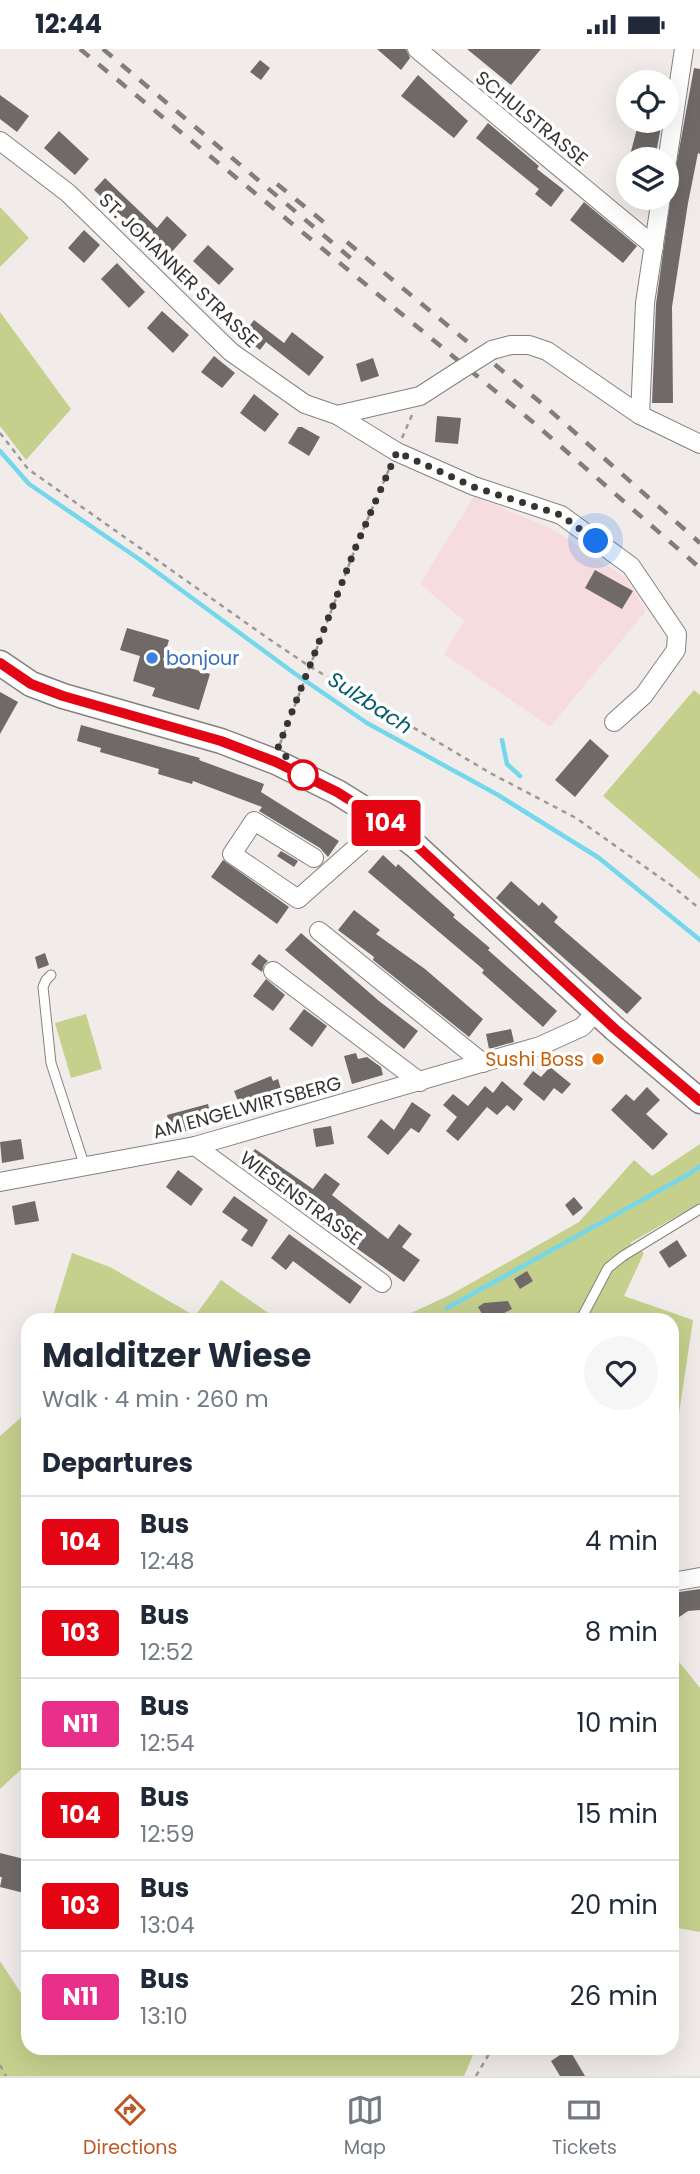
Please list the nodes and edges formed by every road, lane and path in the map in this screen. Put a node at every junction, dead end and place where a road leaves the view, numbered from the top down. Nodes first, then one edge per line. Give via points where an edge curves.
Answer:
1 (416, 49) edge
2 (682, 51) edge
3 (0, 141) edge
4 (669, 147) edge
5 (659, 210) edge
6 (654, 246) junction
7 (420, 396) junction
8 (337, 415) junction
9 (640, 415) junction
10 (0, 433) edge
11 (700, 444) edge
12 (397, 452) junction
13 (0, 663) edge
14 (309, 666) junction
15 (614, 722) dead end
16 (278, 748) dead end
17 (385, 822) junction
18 (314, 859) dead end
19 (700, 909) edge
20 (320, 931) dead end
21 (273, 971) dead end
22 (51, 975) dead end
23 (597, 1011) junction
24 (483, 1063) junction
25 (420, 1082) junction
26 (700, 1101) edge
27 (195, 1146) junction
28 (85, 1167) junction
29 (0, 1182) edge
30 (700, 1209) edge
31 (382, 1283) dead end
32 (584, 1313) edge
33 (700, 1577) edge
34 (679, 1581) edge
35 (488, 2055) edge
36 (0, 2065) edge
37 (6, 2076) edge
38 (476, 2076) edge

1 - 6 street, SCHULSTRASSE
2 - 4 street
3 - 8 street, ST. JOHANNER STRASSE via 77,201 231,352 289,395
5 - 6 street
6 - 9 street via 645,303
7 - 8 street
7 - 9 street, bridge via 492,350 529,345 547,351
7 - 12 path
8 - 12 street, ST. JOHANNER STRASSE
9 - 11 street
10 - 14 path via 28,469
12 - 14 path
12 - 15 street, ST. JOHANNER STRASSE via 474,487 561,515 631,566 677,633 676,650 644,695
13 - 17 main road via 31,684 63,696 221,741 276,762
14 - 16 path
14 - 19 path via 576,818
17 - 18 street via 298,899 232,854 254,821
17 - 23 main road
20 - 24 street
21 - 25 street
22 - 28 lane via 43,987 51,1063
23 - 24 street, AM ENGELWIRTSBERG via 582,1027 561,1038
23 - 26 main road
24 - 25 street, AM ENGELWIRTSBERG
25 - 27 street, AM ENGELWIRTSBERG
27 - 28 street, AM ENGELWIRTSBERG
27 - 31 street, WIESENSTRASSE
28 - 29 street, AM ENGELWIRTSBERG
30 - 32 lane via 608,1268
33 - 34 street
35 - 38 path
36 - 37 path

